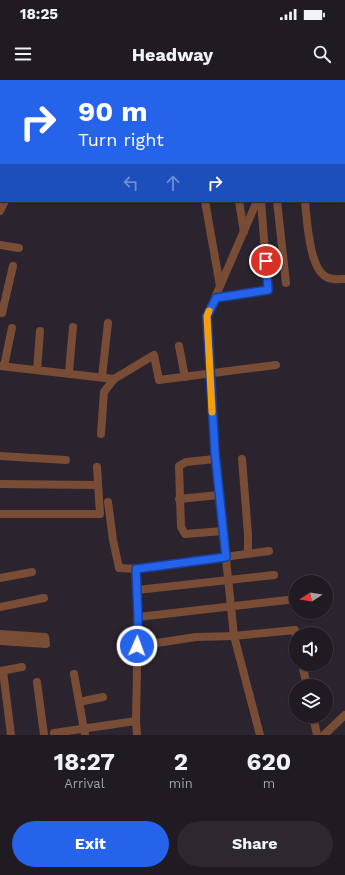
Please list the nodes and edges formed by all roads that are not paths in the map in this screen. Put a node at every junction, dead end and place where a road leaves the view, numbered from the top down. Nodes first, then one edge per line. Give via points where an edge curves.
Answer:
1 (5, 202) edge
2 (205, 202) edge
3 (239, 202) edge
4 (258, 202) edge
5 (261, 202) edge
6 (277, 202) edge
7 (305, 202) edge
8 (0, 212) edge
9 (244, 232) junction
10 (0, 245) edge
11 (19, 248) dead end
12 (13, 266) dead end
13 (0, 278) edge
14 (10, 278) junction
15 (345, 279) edge
16 (286, 283) dead end
17 (220, 286) junction
18 (216, 298) junction
19 (0, 313) edge
20 (108, 323) dead end
21 (74, 327) dead end
22 (12, 328) dead end
23 (40, 331) dead end
24 (179, 346) dead end
25 (276, 365) dead end
26 (2, 366) edge
27 (37, 370) junction
28 (69, 372) junction
29 (210, 374) junction
30 (102, 377) junction
31 (185, 377) junction
32 (114, 379) junction
33 (101, 434) dead end
34 (0, 456) edge
35 (216, 459) junction
36 (242, 459) dead end
37 (66, 460) dead end
38 (97, 467) dead end
39 (0, 484) edge
40 (98, 485) junction
41 (219, 495) junction
42 (179, 499) junction
43 (108, 502) dead end
44 (0, 514) edge
45 (223, 531) junction
46 (269, 551) dead end
47 (248, 553) junction
48 (226, 557) junction
49 (136, 569) junction
50 (32, 572) dead end
51 (274, 575) dead end
52 (0, 578) edge
53 (228, 580) junction
54 (137, 590) junction
55 (44, 598) dead end
56 (289, 600) edge
57 (231, 606) junction
58 (0, 607) edge
59 (138, 617) junction
60 (289, 631) edge
61 (0, 634) edge
62 (234, 636) junction
63 (0, 641) edge
64 (137, 646) junction
65 (22, 667) dead end
66 (1, 671) edge
67 (74, 674) dead end
68 (37, 682) dead end
69 (103, 697) dead end
70 (78, 702) junction
71 (345, 715) edge
72 (136, 721) junction
73 (314, 723) edge
74 (85, 732) edge
75 (54, 733) dead end
76 (11, 735) edge
77 (44, 735) edge
78 (137, 735) edge
79 (260, 735) edge
80 (317, 735) edge
81 (324, 735) edge

1 - 8 street
2 - 17 street
3 - 9 street
4 - 9 street
5 - 18 street via 268,290
6 - 16 street
7 - 15 street via 313,258 322,274 329,278
9 - 17 street
10 - 11 street
12 - 14 street
13 - 14 street
14 - 19 street
17 - 18 street
18 - 29 street via 207,316
20 - 30 street
21 - 28 street
22 - 26 street
23 - 27 street
24 - 31 street
25 - 29 street
26 - 27 street
27 - 28 street
28 - 30 street
29 - 31 street
29 - 35 street
30 - 32 street
31 - 32 street via 159,380 154,355
32 - 33 street via 104,392
34 - 37 street
35 - 41 street
35 - 42 street via 186,462 179,466
36 - 47 street
38 - 40 street
39 - 40 street
40 - 44 street via 100,514
41 - 42 street
41 - 45 street
42 - 45 street via 183,532 192,534
43 - 49 street via 119,568
45 - 48 street
46 - 47 street
47 - 48 street
48 - 49 street
48 - 53 street
49 - 54 street
50 - 52 street
51 - 53 street
53 - 54 street
53 - 57 street
54 - 59 street
55 - 58 street
56 - 57 street
57 - 59 street
57 - 62 street
59 - 64 street
60 - 62 street
61 - 63 street via 45,636 46,644
62 - 64 street via 196,637
62 - 79 street
64 - 72 street
65 - 66 street
66 - 76 street
67 - 70 street
68 - 77 street
69 - 70 street
70 - 74 street
71 - 81 street
72 - 74 street
72 - 78 street
73 - 80 street
74 - 75 street

